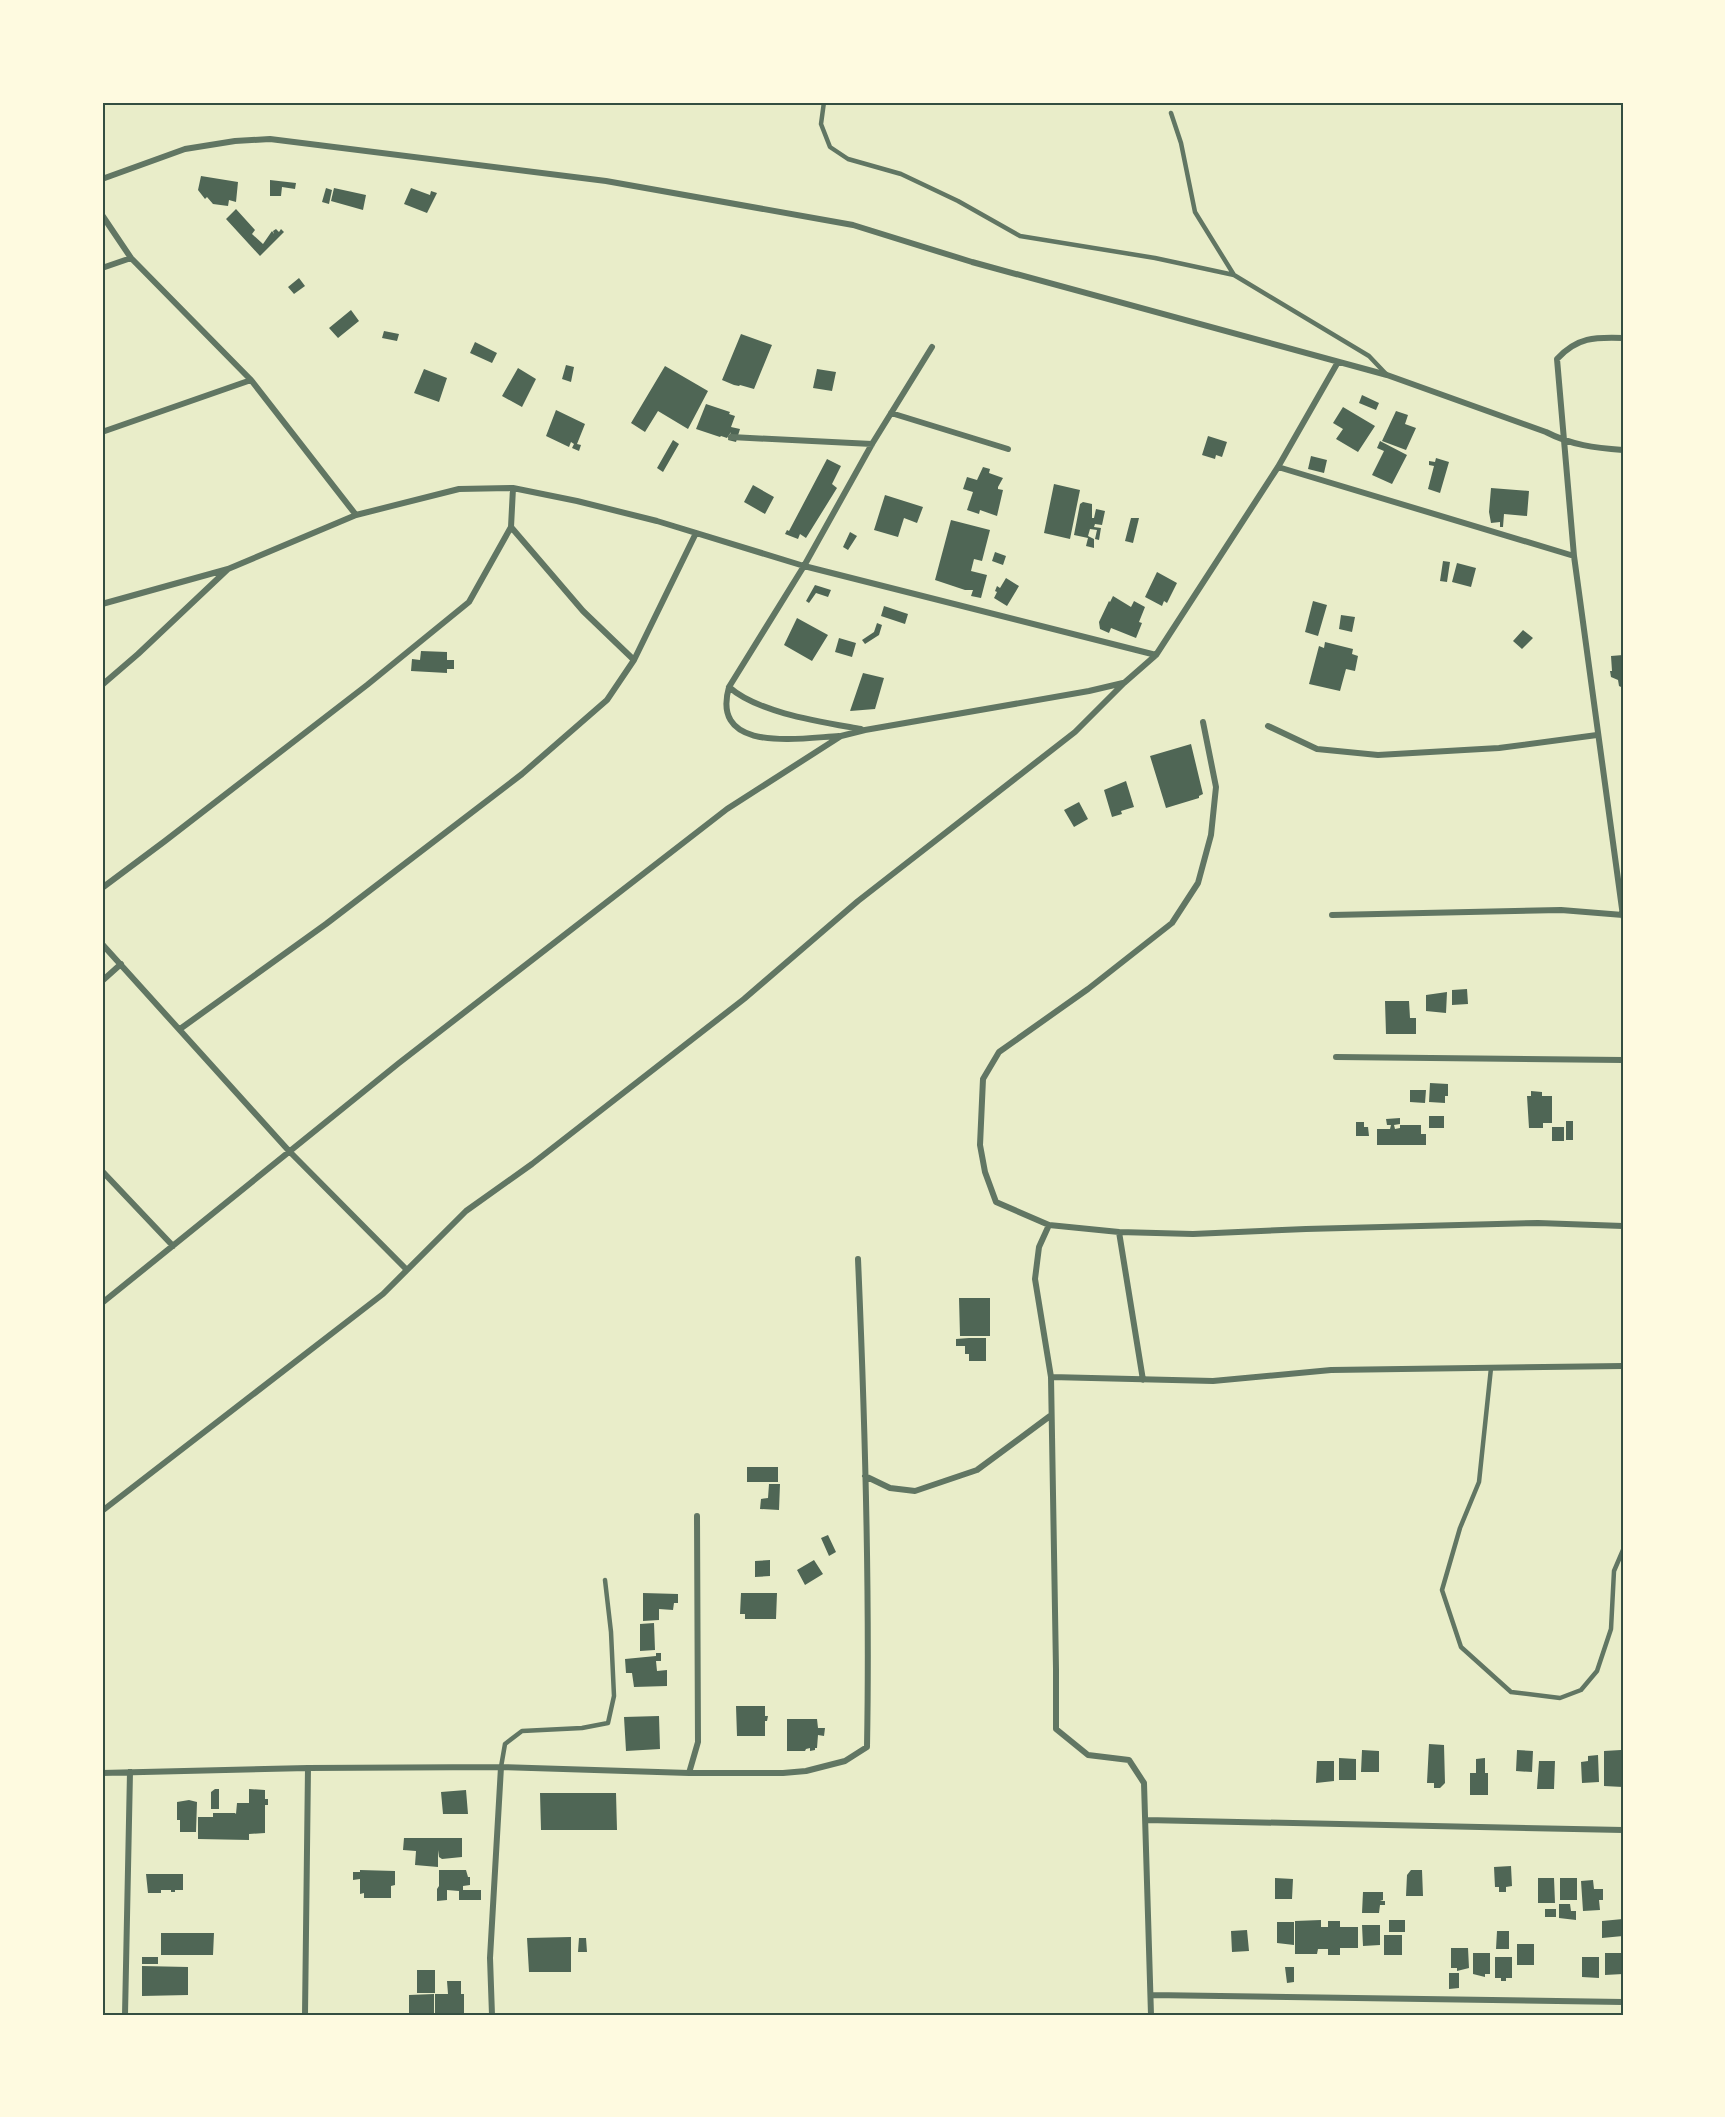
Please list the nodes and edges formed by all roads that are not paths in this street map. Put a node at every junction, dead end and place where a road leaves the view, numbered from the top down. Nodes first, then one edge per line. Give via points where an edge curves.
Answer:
1 (824, 102) edge
2 (1171, 113) dead end
3 (102, 179) edge
4 (102, 215) edge
5 (131, 258) junction
6 (102, 268) edge
7 (1234, 275) junction
8 (1623, 338) edge
9 (932, 347) dead end
10 (1338, 362) junction
11 (1387, 375) junction
12 (251, 380) junction
13 (891, 413) junction
14 (102, 432) edge
15 (731, 437) dead end
16 (1565, 442) junction
17 (872, 444) junction
18 (1008, 449) dead end
19 (1623, 450) edge
20 (1278, 467) junction
21 (513, 488) junction
22 (356, 515) junction
23 (511, 527) junction
24 (696, 533) junction
25 (1574, 556) junction
26 (804, 566) junction
27 (228, 569) junction
28 (102, 604) edge
29 (1156, 655) junction
30 (634, 660) junction
31 (1124, 683) junction
32 (102, 685) edge
33 (729, 687) junction
34 (1203, 722) dead end
35 (1268, 726) dead end
36 (865, 730) junction
37 (1597, 735) junction
38 (841, 736) junction
39 (102, 888) edge
40 (1332, 915) dead end
41 (1623, 915) edge
42 (102, 944) edge
43 (121, 964) junction
44 (102, 981) edge
45 (180, 1029) junction
46 (1336, 1057) dead end
47 (1623, 1060) edge
48 (289, 1151) junction
49 (102, 1171) edge
50 (1049, 1225) junction
51 (1623, 1226) edge
52 (1119, 1232) junction
53 (173, 1246) junction
54 (858, 1258) dead end
55 (406, 1269) junction
56 (102, 1304) edge
57 (1623, 1366) edge
58 (1491, 1368) junction
59 (1051, 1377) junction
60 (1143, 1380) junction
61 (1050, 1416) junction
62 (865, 1476) junction
63 (102, 1511) edge
64 (697, 1516) dead end
65 (1623, 1550) edge
66 (605, 1580) dead end
67 (501, 1767) junction
68 (308, 1768) junction
69 (130, 1772) junction
70 (102, 1773) edge
71 (689, 1773) junction
72 (1146, 1820) junction
73 (1623, 1830) edge
74 (1150, 1995) junction
75 (1623, 2002) edge
76 (125, 2015) edge
77 (305, 2015) edge
78 (492, 2015) edge
79 (1151, 2015) edge

1 - 7 lane via 821,124 830,147 848,159 930,187 1020,236
2 - 7 lane via 1195,212
3 - 10 street via 185,149 270,139 606,181 853,225 983,265
4 - 5 street
5 - 6 street
5 - 12 street
7 - 11 lane via 1369,356
8 - 16 street via 1598,337 1569,346 1557,359
9 - 13 street
10 - 11 street
10 - 20 street
11 - 16 street
12 - 14 street
12 - 22 street
13 - 17 street
13 - 18 street
15 - 17 street
16 - 19 street
16 - 25 street
17 - 26 street
20 - 25 street
20 - 29 street
21 - 22 street via 459,489
21 - 23 street
21 - 24 street
22 - 27 street
23 - 30 street via 583,611
23 - 39 street via 469,602
24 - 26 street
24 - 30 street
25 - 37 street
26 - 29 street
26 - 33 street
27 - 28 street
27 - 32 street
29 - 31 street
30 - 45 street via 607,700 522,774 326,924
31 - 36 street
31 - 55 street via 1075,732 858,901 744,999 466,1211
33 - 36 street via 741,697 810,720
33 - 38 street via 725,703 733,723 753,737 771,740
34 - 50 street via 1215,787 1211,835 1198,883 1172,923 999,1052 984,1079 980,1145 996,1202
35 - 37 street via 1317,749 1377,755 1499,748
36 - 38 street
37 - 41 street
38 - 48 street via 727,809
40 - 41 street via 1561,910
42 - 43 street
43 - 44 street
43 - 45 street
45 - 48 street
46 - 47 street
48 - 53 street
48 - 55 street
49 - 53 street
50 - 52 street
50 - 59 street via 1039,1247 1035,1279
51 - 52 street via 1538,1223 1193,1234
52 - 60 street
53 - 56 street
54 - 62 street
55 - 63 street via 383,1294
57 - 58 street
58 - 60 street via 1331,1370 1248,1379
58 - 65 lane via 1479,1482 1460,1528 1442,1590 1461,1647 1510,1692 1560,1698 1581,1690 1597,1671 1611,1629 1614,1571
59 - 60 street
59 - 61 street
61 - 62 street via 977,1470 915,1491 890,1488
61 - 72 street via 1056,1729 1088,1755 1129,1760 1144,1783
62 - 71 street via 867,1748 845,1761 806,1771
64 - 71 street via 698,1742
66 - 67 lane via 614,1696 608,1723 522,1731 505,1744
67 - 68 street
67 - 71 street
67 - 78 street via 490,1958
68 - 69 street
68 - 77 street
69 - 70 street
69 - 76 street
72 - 73 street
72 - 74 street
74 - 75 street
74 - 79 street

